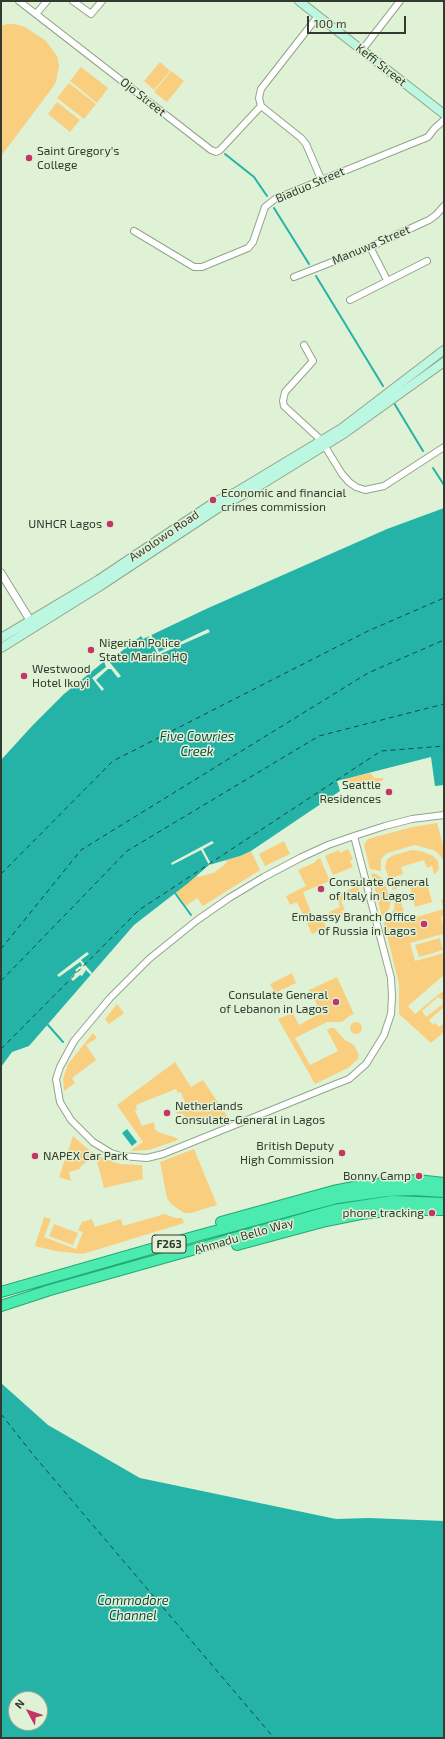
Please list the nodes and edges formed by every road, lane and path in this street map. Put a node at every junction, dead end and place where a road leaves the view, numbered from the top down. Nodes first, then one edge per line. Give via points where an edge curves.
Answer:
1 (20, 1) edge
2 (47, 1) edge
3 (73, 1) edge
4 (102, 1) edge
5 (299, 1) edge
6 (400, 1) edge
7 (36, 14) junction
8 (318, 16) junction
9 (362, 50) junction
10 (261, 106) junction
11 (444, 114) edge
12 (444, 120) edge
13 (321, 179) junction
14 (444, 206) edge
15 (134, 231) dead end
16 (370, 247) junction
17 (427, 261) dead end
18 (294, 277) dead end
19 (387, 280) junction
20 (350, 300) dead end
21 (304, 345) dead end
22 (444, 350) edge
23 (444, 362) edge
24 (323, 442) junction
25 (444, 447) edge
26 (1, 572) edge
27 (33, 624) junction
28 (1, 638) edge
29 (1, 648) edge
30 (444, 815) edge
31 (354, 836) junction
32 (444, 1182) edge
33 (444, 1192) edge
34 (444, 1203) edge
35 (444, 1210) edge
36 (193, 1237) junction
37 (201, 1248) junction
38 (1, 1292) edge
39 (1, 1306) edge

1 - 7 street, Ojo Street
2 - 7 street
3 - 4 street via 91,14
5 - 8 main road, Keffi Street
6 - 9 street
7 - 10 street, Ojo Street via 210,150 220,150
8 - 9 main road, Keffi Street
8 - 10 street via 261,89
9 - 11 main road, Keffi Street
10 - 13 street via 306,144
12 - 13 street, Biaduo Street via 428,137
13 - 15 street, Biaduo Street via 268,204 253,242 248,248 202,267 194,267
14 - 16 street, Manuwa Street via 429,220
16 - 18 street, Manuwa Street
16 - 19 street
17 - 19 street
19 - 20 street
21 - 24 street via 313,361 285,392 283,402 284,406
22 - 24 main road, Awolowo Road
23 - 24 main road, Awolowo Road via 366,419
24 - 25 street via 349,482 365,490 384,486
24 - 27 main road, Awolowo Road via 256,488 220,507 102,585
26 - 27 street
27 - 28 main road, Awolowo Road
27 - 29 main road, Awolowo Road
30 - 31 street via 412,819
31 - 31 street via 300,858 229,898 167,943 110,998 74,1041 56,1079 57,1092 65,1112 93,1142 121,1156 147,1158 163,1154 349,1079 366,1064 388,1024 392,997 391,978
32 - 36 highway via 409,1181 333,1191 210,1226
33 - 36 highway, Ahmadu Bello Way / F263 via 387,1191 337,1198
34 - 37 highway, Ahmadu Bello Way / F263 via 392,1202 334,1210
35 - 37 highway via 397,1210 361,1214 223,1249
36 - 38 highway, Ahmadu Bello Way / F263
37 - 39 highway, Ahmadu Bello Way / F263

